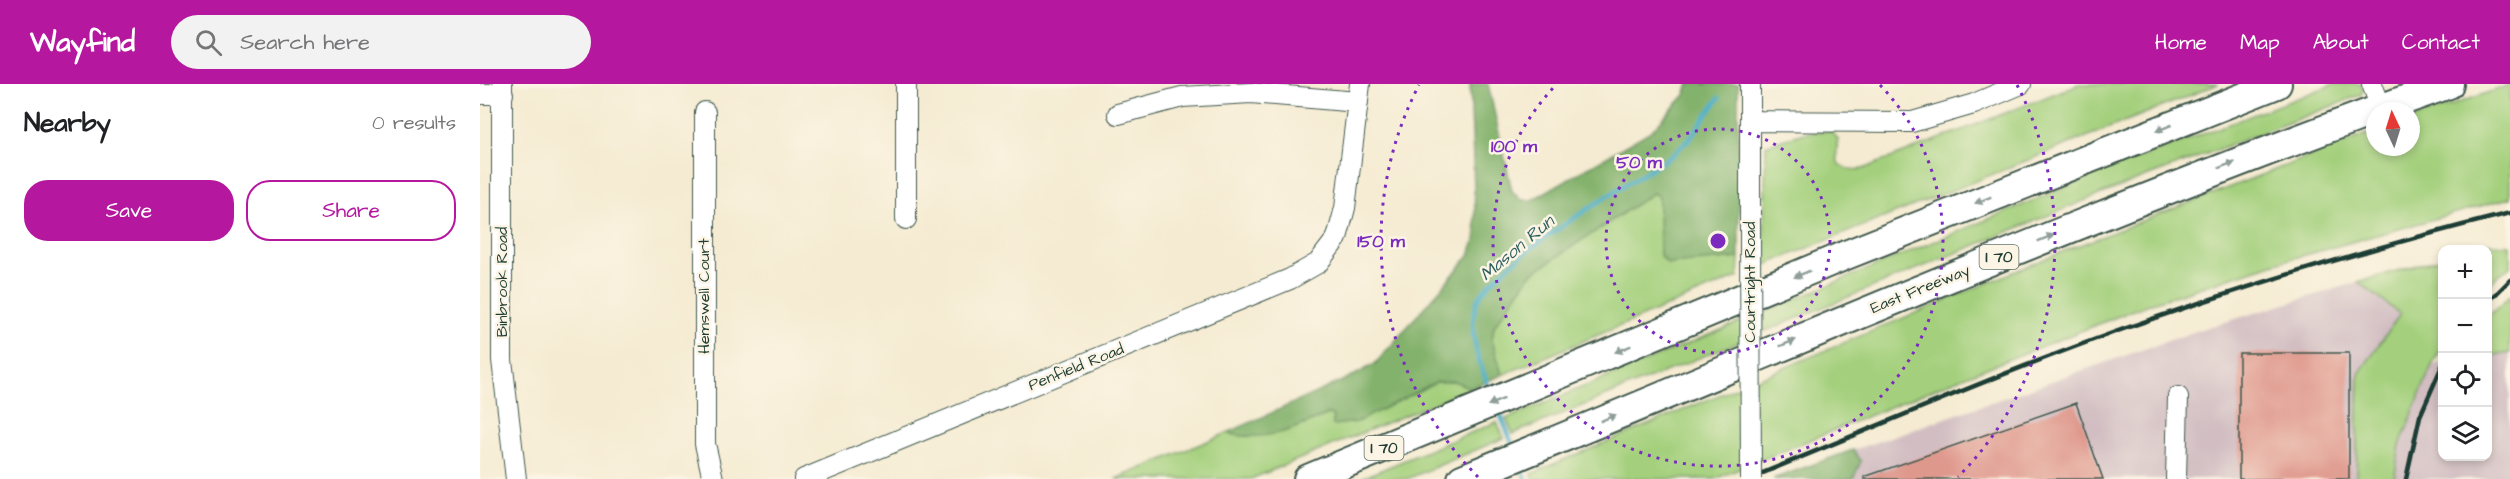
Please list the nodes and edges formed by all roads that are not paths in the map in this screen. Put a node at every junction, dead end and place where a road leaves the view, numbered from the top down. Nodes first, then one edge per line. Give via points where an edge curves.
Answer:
1 (906, 84) edge
2 (1750, 84) edge
3 (2021, 84) edge
4 (2277, 84) edge
5 (2449, 84) edge
6 (502, 89) edge
7 (1359, 93) edge
8 (480, 94) edge
9 (2377, 96) edge
10 (705, 112) dead end
11 (1118, 114) dead end
12 (1750, 121) junction
13 (906, 219) dead end
14 (1750, 296) junction
15 (2178, 397) dead end
16 (1471, 475) edge
17 (516, 479) edge
18 (713, 479) edge
19 (804, 479) edge
20 (1308, 479) edge
21 (1751, 479) edge
22 (2176, 479) edge

1 - 13 street
2 - 12 street, Courtright Road
3 - 12 street via 1974,104 1912,122
4 -> 14 highway, I 70
5 - 9 highway, East Freeway / I 70
6 - 8 street
6 - 17 street, Binbrook Road via 502,360
7 - 11 street via 1182,97
7 - 19 street, Penfield Road via 1345,208 1337,238 1318,263 1290,279
16 -> 9 highway, East Freeway / I 70 via 2219,168
10 - 18 street, Hemswell Court via 705,444
12 - 14 street, Courtright Road, bridge
14 -> 20 highway, I 70
14 - 21 street, Courtright Road, bridge
15 - 22 street

